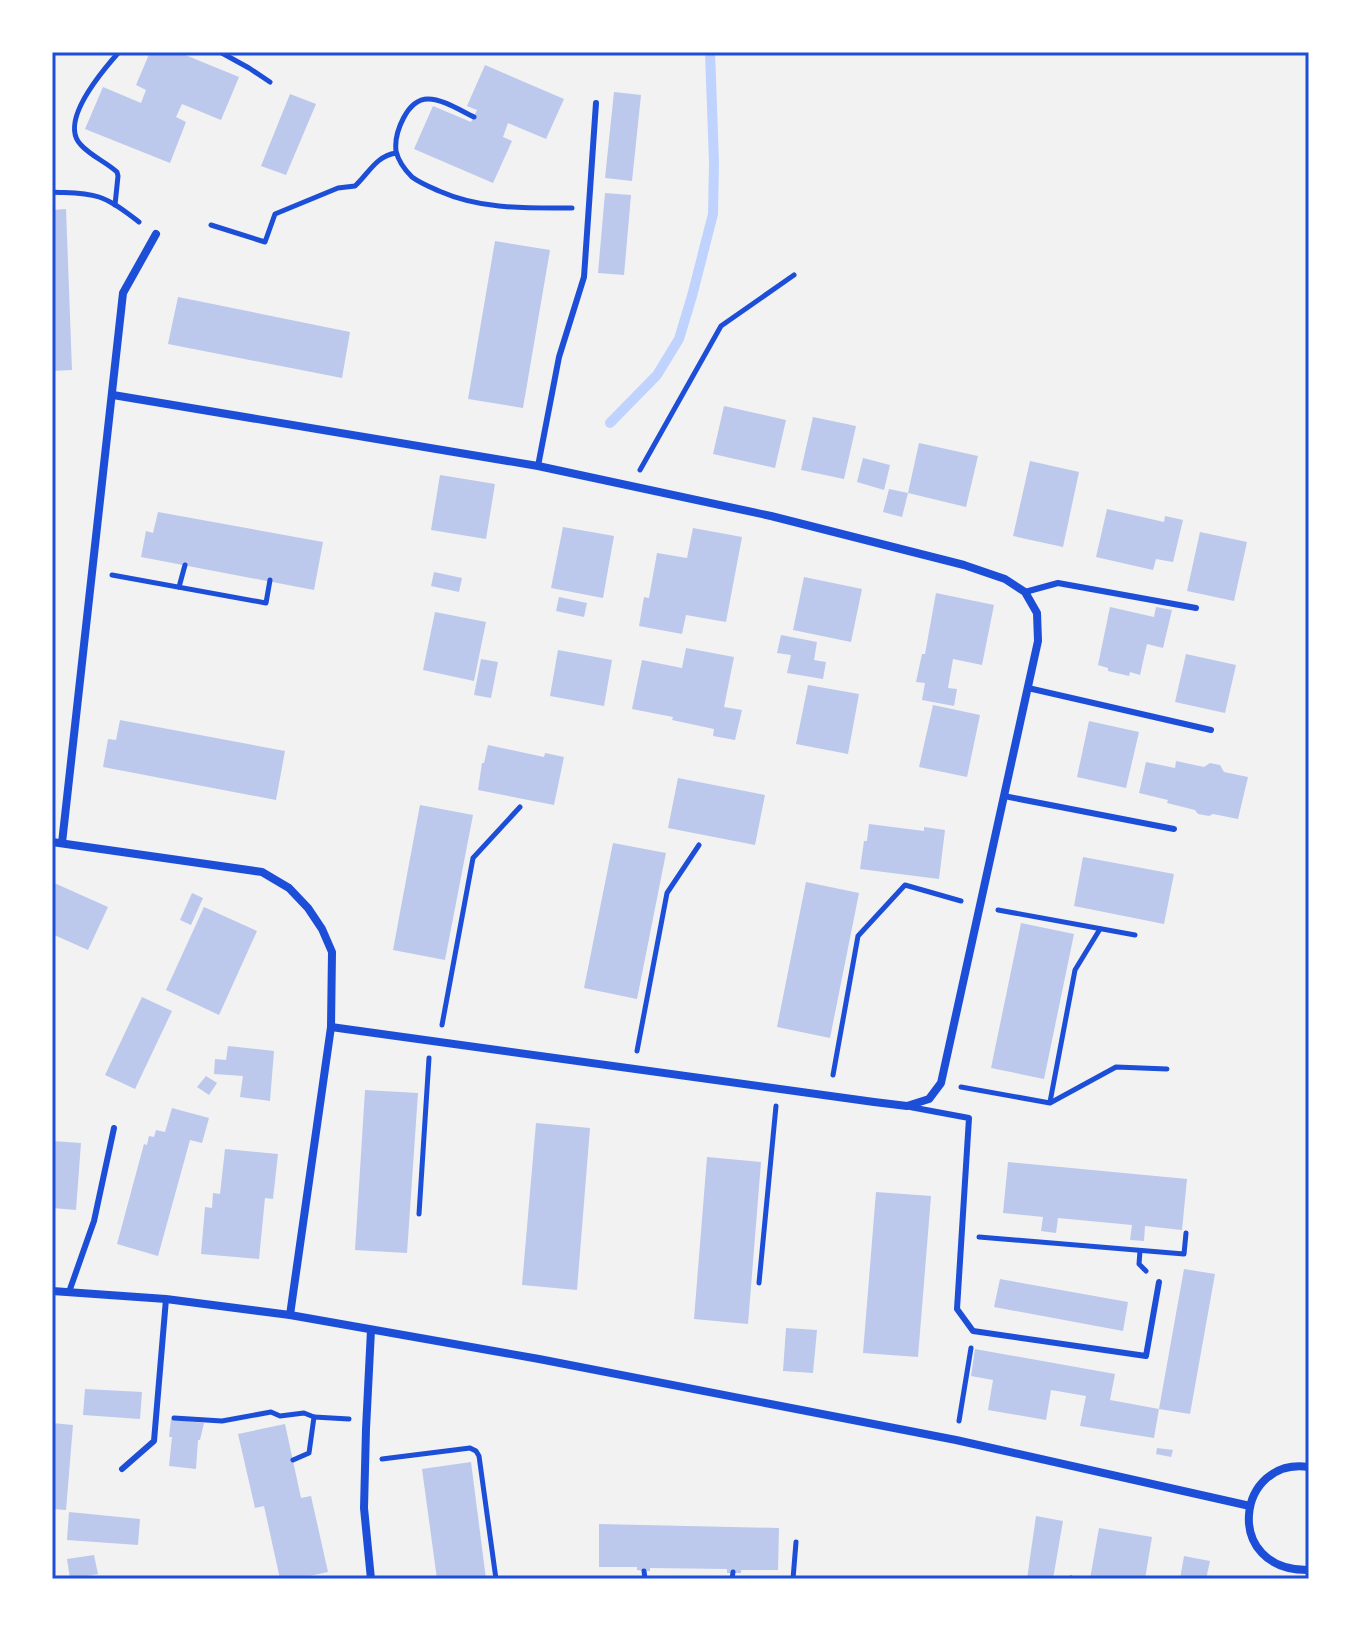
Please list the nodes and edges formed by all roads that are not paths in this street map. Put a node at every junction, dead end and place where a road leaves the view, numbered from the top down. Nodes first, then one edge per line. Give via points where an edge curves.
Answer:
1 (596, 103) dead end
2 (156, 234) road end
3 (113, 395) junction
4 (538, 466) junction
5 (1025, 592) junction
6 (1196, 608) dead end
7 (1028, 688) junction
8 (1211, 730) dead end
9 (1004, 796) junction
10 (1174, 829) dead end
11 (57, 843) edge
12 (331, 1027) junction
13 (907, 1106) junction
14 (114, 1128) dead end
15 (1159, 1282) dead end
16 (52, 1291) edge
17 (69, 1292) junction
18 (166, 1299) junction
19 (290, 1315) junction
20 (371, 1330) junction
21 (1309, 1467) edge
22 (122, 1469) dead end
23 (1250, 1506) junction
24 (1309, 1570) edge
25 (371, 1579) edge

1 - 4 lane via 584,277 559,357
2 - 3 street via 123,293
3 - 4 street
3 - 11 street
4 - 5 street via 771,516 964,565
5 - 6 lane via 1058,583
5 - 7 street via 1037,613 1038,641
7 - 8 lane
7 - 9 street
9 - 10 lane
9 - 13 street via 941,1083 929,1099
11 - 12 street via 262,872 289,888 308,908 332,952
12 - 13 street
12 - 19 street
13 - 15 lane via 969,1118 957,1309 973,1331 1146,1356
14 - 17 lane via 94,1221
16 - 17 street
17 - 18 street
18 - 19 street
18 - 22 lane via 154,1441
19 - 20 street
20 - 23 street via 956,1440
20 - 25 street via 364,1508
21 - 23 street via 1283,1469 1268,1477
23 - 24 street via 1248,1523 1262,1554 1292,1570

